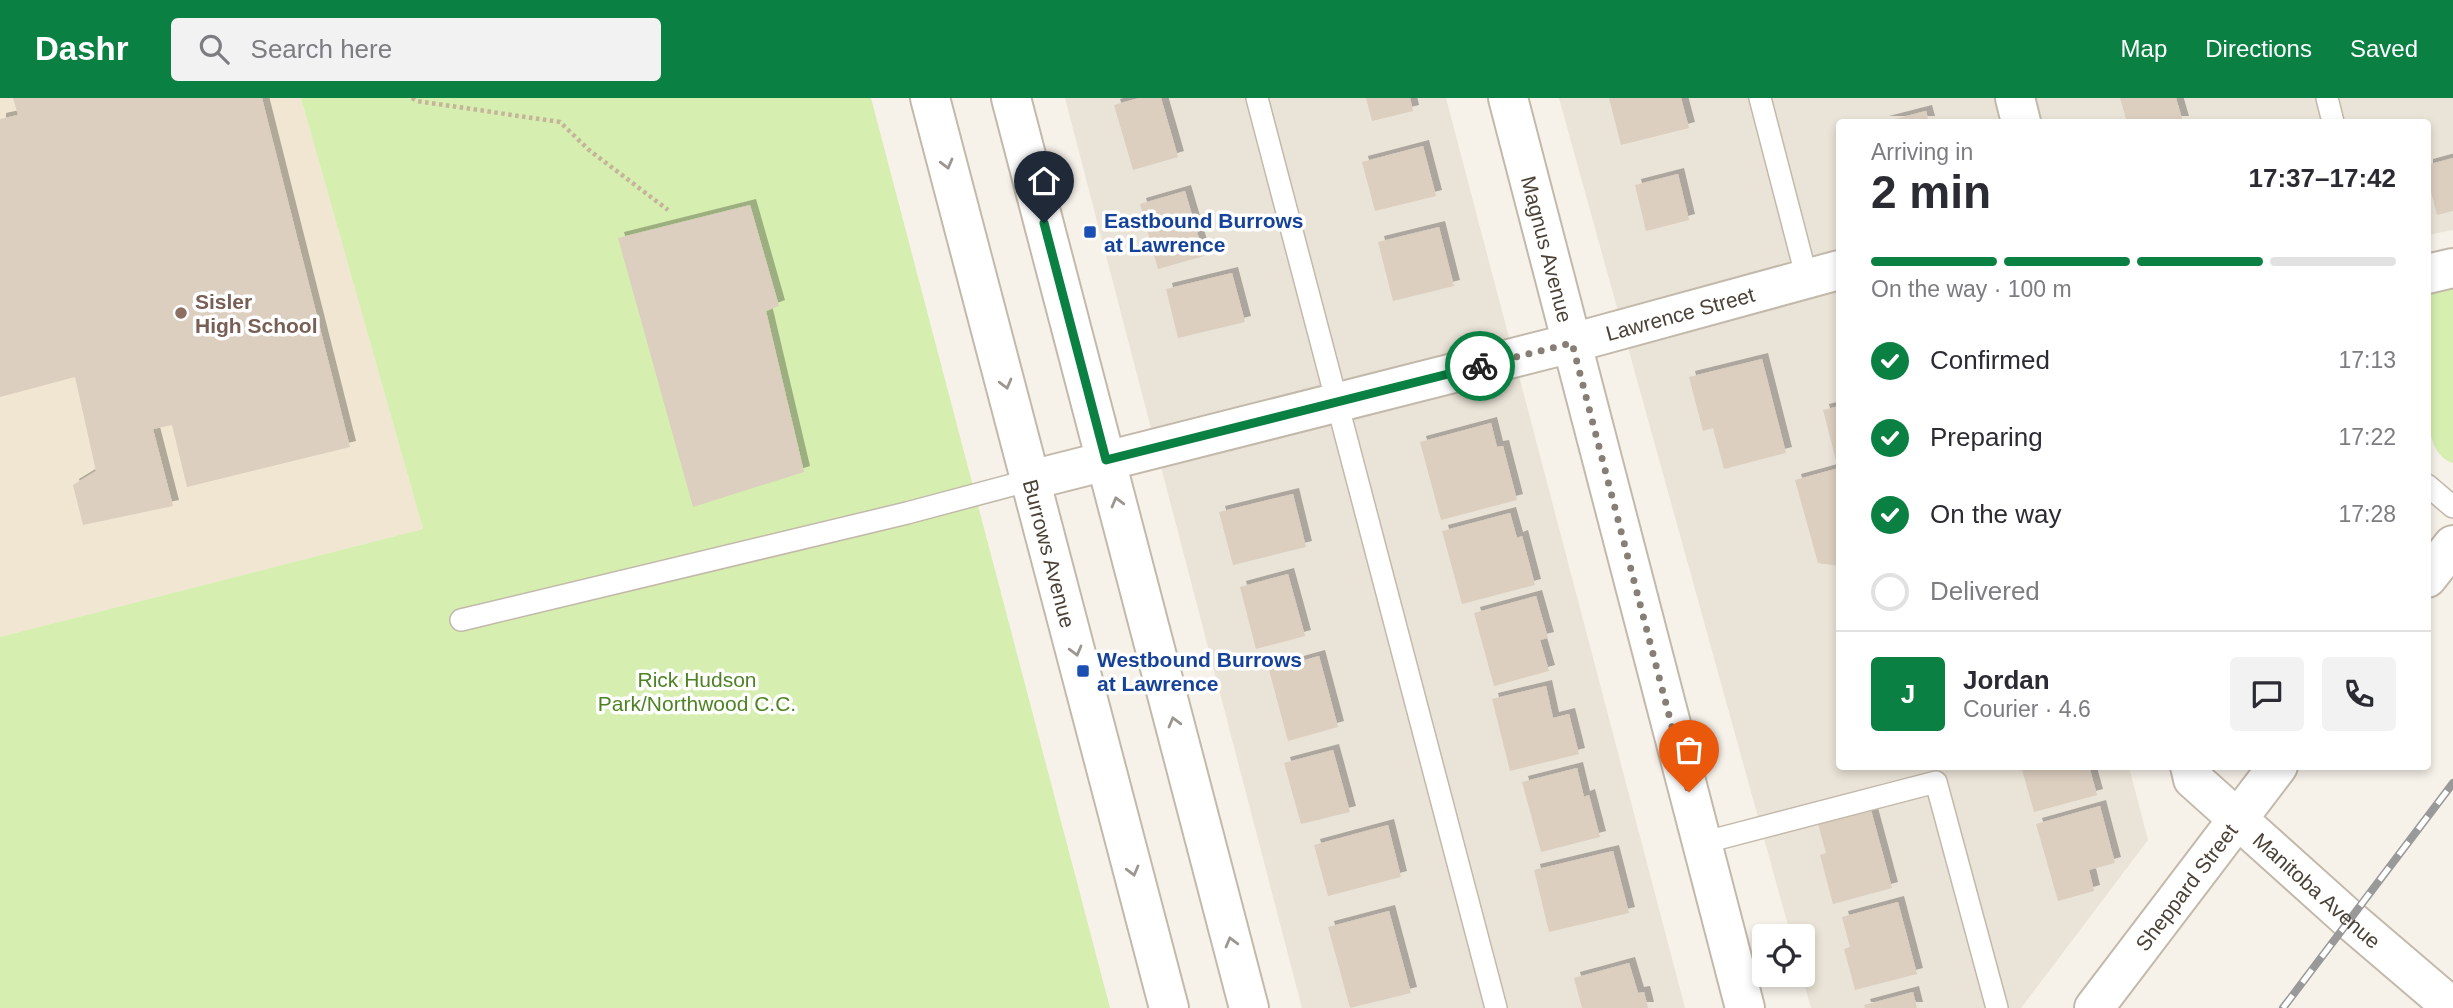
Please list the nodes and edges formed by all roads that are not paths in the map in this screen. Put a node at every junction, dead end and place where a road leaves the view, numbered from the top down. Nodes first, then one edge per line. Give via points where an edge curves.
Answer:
1 (930, 98) edge
2 (1011, 98) edge
3 (1257, 98) edge
4 (1508, 98) edge
5 (1760, 98) edge
6 (2015, 98) edge
7 (2327, 98) edge
8 (2020, 119) edge
9 (2332, 119) edge
10 (2453, 268) edge
11 (2431, 273) edge
12 (1823, 274) edge
13 (1572, 343) junction
14 (1336, 402) junction
15 (1106, 460) junction
16 (1031, 480) junction
17 (2431, 488) edge
18 (2453, 507) edge
19 (2453, 545) edge
20 (2431, 573) edge
21 (461, 620) dead end
22 (2191, 770) edge
23 (2275, 770) edge
24 (2238, 817) junction
25 (1703, 843) junction
26 (1169, 1008) edge
27 (1249, 1008) edge
28 (1496, 1008) edge
29 (1745, 1008) edge
30 (1997, 1008) edge
31 (2094, 1008) edge
32 (2453, 1008) edge

1 -> 16 street, Burrows Avenue
2 - 15 street
3 - 14 lane
4 - 13 street, Magnus Avenue
5 - 12 lane
6 - 8 street
7 - 9 lane
10 - 11 street
12 - 13 street, Lawrence Street
13 - 14 street, Lawrence Street
13 - 25 street, Magnus Avenue
14 - 15 street, Lawrence Street
14 - 28 lane
15 - 16 street, Lawrence Street
27 -> 15 street
16 - 21 lane
16 -> 26 street, Burrows Avenue
17 - 18 lane
19 - 20 street
22 - 24 street, Manitoba Avenue via 2193,779
23 - 24 street, Sheppard Street
24 - 31 street, Sheppard Street
24 - 32 street, Manitoba Avenue
25 - 29 street, Magnus Avenue
25 - 30 lane via 1936,782

